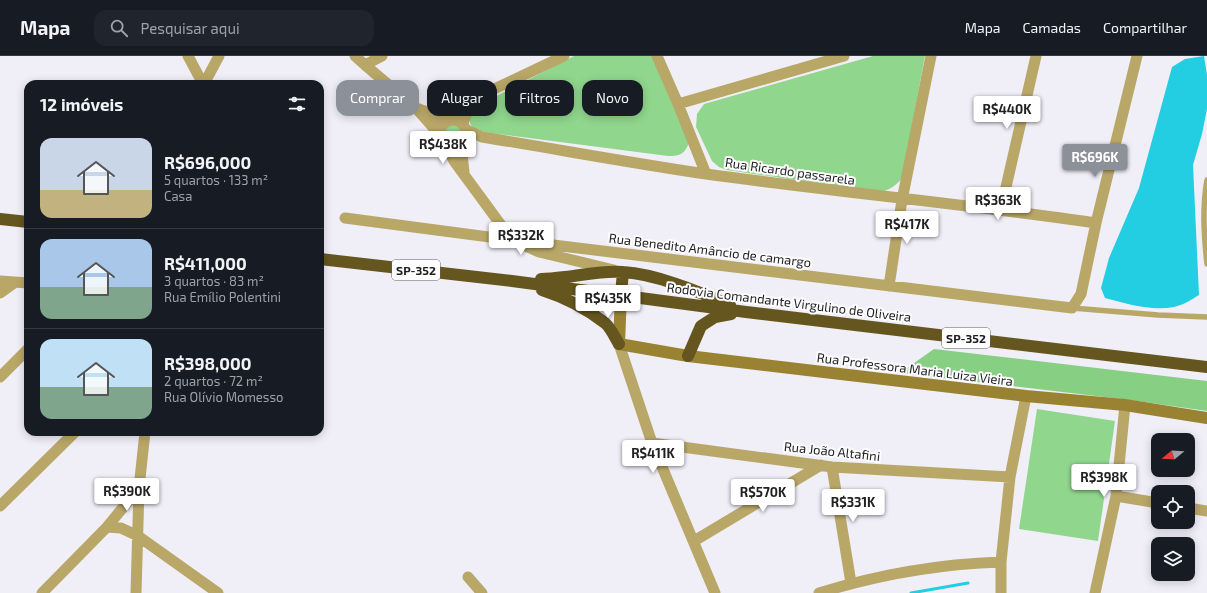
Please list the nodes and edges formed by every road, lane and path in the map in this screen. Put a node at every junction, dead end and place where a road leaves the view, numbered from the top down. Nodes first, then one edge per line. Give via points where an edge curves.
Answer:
1 (188, 56) edge
2 (219, 56) edge
3 (356, 56) edge
4 (382, 56) edge
5 (564, 56) edge
6 (657, 56) edge
7 (844, 56) edge
8 (932, 56) edge
9 (1036, 56) edge
10 (1137, 56) edge
11 (365, 65) junction
12 (201, 80) edge
13 (205, 80) edge
14 (383, 80) edge
15 (497, 88) edge
16 (678, 104) junction
17 (419, 109) edge
18 (419, 111) edge
19 (445, 116) edge
20 (468, 116) edge
21 (444, 123) junction
22 (465, 126) junction
23 (482, 137) junction
24 (442, 138) junction
25 (462, 143) junction
26 (464, 173) junction
27 (706, 174) junction
28 (1207, 180) edge
29 (902, 200) junction
30 (1001, 209) junction
31 (345, 218) dead end
32 (0, 219) edge
33 (24, 222) edge
34 (1096, 223) junction
35 (512, 240) junction
36 (324, 259) edge
37 (1207, 264) edge
38 (622, 272) junction
39 (0, 281) edge
40 (512, 281) junction
41 (14, 282) junction
42 (24, 283) edge
43 (888, 286) junction
44 (0, 293) edge
45 (621, 294) junction
46 (1072, 308) junction
47 (746, 312) junction
48 (1207, 317) edge
49 (620, 344) junction
50 (24, 353) edge
51 (688, 356) junction
52 (1207, 367) edge
53 (0, 377) edge
54 (1026, 396) junction
55 (1125, 405) junction
56 (1207, 418) edge
57 (71, 436) edge
58 (145, 436) edge
59 (652, 442) junction
60 (826, 466) junction
61 (1010, 478) junction
62 (139, 488) junction
63 (1116, 496) junction
64 (1151, 502) edge
65 (0, 506) edge
66 (1195, 509) edge
67 (1207, 511) edge
68 (107, 527) junction
69 (138, 536) junction
70 (694, 541) junction
71 (1001, 562) junction
72 (468, 577) dead end
73 (851, 583) junction
74 (42, 593) edge
75 (136, 593) edge
76 (218, 593) edge
77 (482, 593) edge
78 (715, 593) edge
79 (819, 593) edge
80 (1000, 593) edge
81 (1095, 593) edge

1 - 12 street
2 - 13 street
3 - 11 street
4 - 11 street
5 - 15 street
6 - 16 street
7 - 16 street
8 - 29 street
9 - 30 street
10 - 34 street
11 - 14 street
16 - 27 street
17 - 21 street via 429,112
18 - 24 street
19 - 21 street
20 - 22 street
21 - 22 street via 451,119
21 - 24 street
22 - 23 street, Rua Ricardo passarela
22 - 25 street via 466,138
23 - 25 street, Rua Ricardo passarela
23 - 27 street, Rua Ricardo passarela
24 - 25 street via 452,146
24 - 26 street
25 - 26 street
26 - 35 street
27 - 29 street, Rua Ricardo passarela
28 - 37 lane via 1204,227
29 - 30 street, Rua Ricardo passarela
29 - 43 street
30 - 34 street, Rua Ricardo passarela
31 - 35 street, Rua Benedito Amâncio de camargo
32 - 33 highway
34 - 46 street via 1081,294
35 - 38 street via 539,252
35 - 43 street, Rua Benedito Amâncio de camargo
36 - 40 highway, Rodovia Comandante Virgulino de Oliveira / SP-352
38 - 40 highway
38 - 45 highway
38 - 47 highway via 642,274 698,292
39 - 41 street
40 - 45 highway, Rodovia Comandante Virgulino de Oliveira / SP-352
40 - 49 highway via 555,294 571,302 607,324
41 - 42 street
41 - 44 street
43 - 46 street, Rua Benedito Amâncio de camargo
45 - 47 highway, Rodovia Comandante Virgulino de Oliveira / SP-352
45 - 49 street
46 - 48 lane
47 - 51 highway via 715,317 700,326
47 - 52 highway, Rodovia Comandante Virgulino de Oliveira / SP-352
49 - 51 street, Rua Professora Maria Luiza Vieira
49 - 59 street
50 - 53 street
51 - 54 street, Rua Professora Maria Luiza Vieira
54 - 55 street, Rua Professora Maria Luiza Vieira
54 - 61 street
55 - 56 street, Rua Professora Maria Luiza Vieira
55 - 63 street
57 - 65 street
58 - 62 street
59 - 60 street, Rua João Altafini
59 - 70 street
60 - 61 street, Rua João Altafini
60 - 70 street
60 - 73 street
61 - 71 street
62 - 68 street
62 - 69 street
63 - 64 street
63 - 81 street
66 - 67 street
68 - 69 street via 121,528
68 - 74 street
69 - 75 street
69 - 76 street
70 - 78 street
71 - 73 street via 935,568
71 - 80 street
72 - 77 street
73 - 79 street

